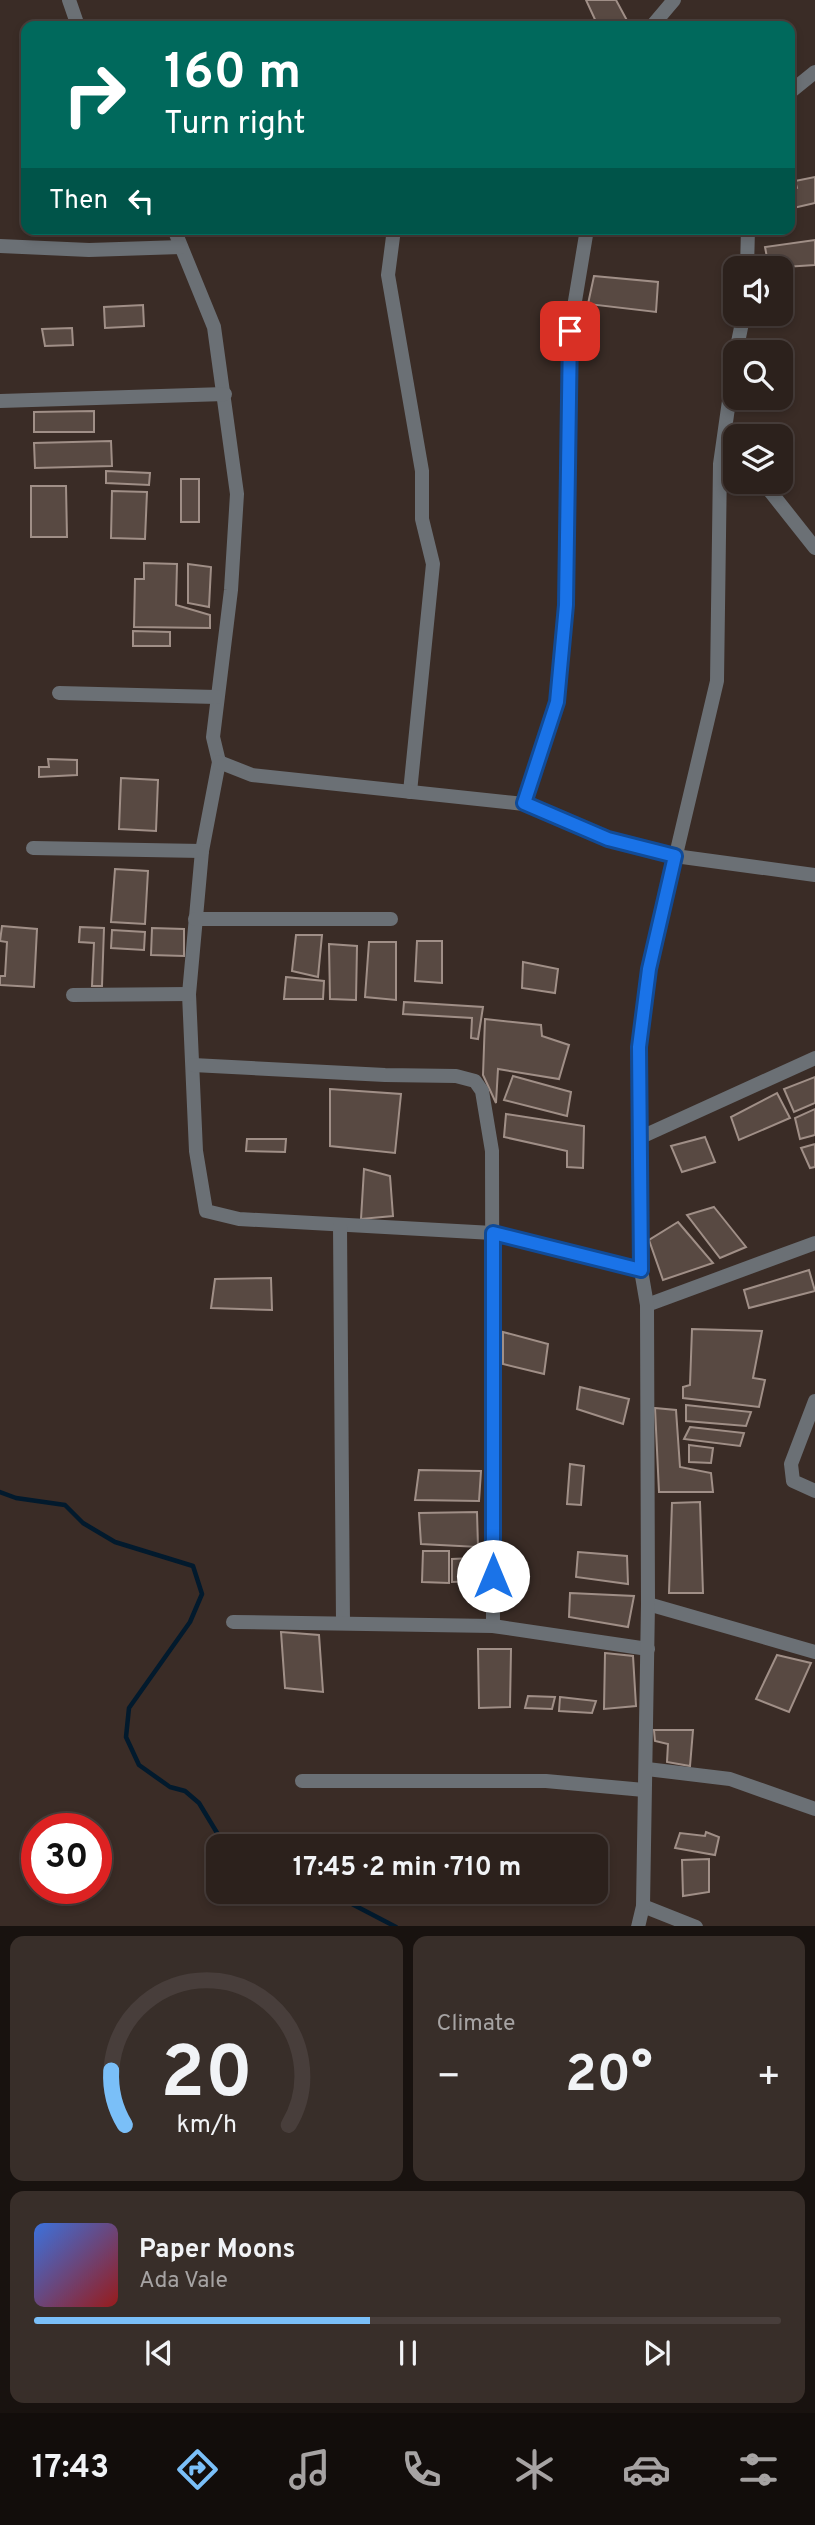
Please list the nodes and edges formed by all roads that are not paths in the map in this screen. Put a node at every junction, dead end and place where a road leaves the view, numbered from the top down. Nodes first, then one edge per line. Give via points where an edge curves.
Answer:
1 (69, 0) edge
2 (674, 0) edge
3 (76, 21) edge
4 (656, 21) edge
5 (815, 72) edge
6 (795, 88) edge
7 (176, 235) edge
8 (393, 235) edge
9 (586, 235) edge
10 (748, 235) edge
11 (0, 246) edge
12 (181, 247) junction
13 (747, 256) edge
14 (225, 394) junction
15 (0, 401) edge
16 (723, 449) edge
17 (772, 494) edge
18 (815, 548) edge
19 (59, 693) dead end
20 (216, 697) junction
21 (219, 762) junction
22 (410, 792) junction
23 (524, 803) junction
24 (33, 848) dead end
25 (202, 851) junction
26 (675, 856) junction
27 (815, 875) edge
28 (195, 919) junction
29 (391, 919) dead end
30 (189, 994) junction
31 (73, 995) dead end
32 (815, 1058) edge
33 (193, 1065) junction
34 (639, 1138) junction
35 (340, 1226) junction
36 (493, 1233) junction
37 (815, 1244) edge
38 (641, 1270) junction
39 (647, 1305) junction
40 (815, 1401) edge
41 (815, 1491) edge
42 (648, 1604) junction
43 (233, 1622) dead end
44 (343, 1623) junction
45 (493, 1626) junction
46 (648, 1649) junction
47 (815, 1652) edge
48 (647, 1769) junction
49 (302, 1781) dead end
50 (644, 1790) junction
51 (815, 1809) edge
52 (643, 1906) junction
53 (638, 1926) edge
54 (693, 1926) edge

1 - 3 street
2 - 4 street
5 - 6 street
7 - 12 street
8 - 22 street via 388,275 422,471 422,519 433,564
9 - 23 street via 570,331 566,605 557,702
10 - 13 street
11 - 12 street via 89,250
12 - 14 street via 214,327
14 - 15 street
14 - 20 street via 237,494 231,590
16 - 26 street via 717,681
17 - 18 street
19 - 20 street
20 - 21 street via 213,737
21 - 22 street via 252,775
21 - 25 street
22 - 23 street
23 - 26 street via 608,839
24 - 25 street
25 - 28 street
26 - 27 street
26 - 34 street via 639,1047
28 - 29 street
28 - 30 street
30 - 31 street
30 - 33 street
32 - 34 street
33 - 35 street via 196,1151 206,1212 239,1219
33 - 36 street via 456,1076 474,1081 482,1091 492,1151
34 - 38 street
35 - 36 street
35 - 44 street
36 - 38 street
36 - 45 street
37 - 39 street
38 - 39 street
39 - 42 street
40 - 41 street via 791,1464 793,1481
42 - 46 street
42 - 47 street
43 - 44 street
44 - 45 street
45 - 46 street
46 - 48 street
48 - 50 street
48 - 51 street via 730,1779
49 - 50 street via 546,1781
50 - 52 street
52 - 53 street
52 - 54 street

